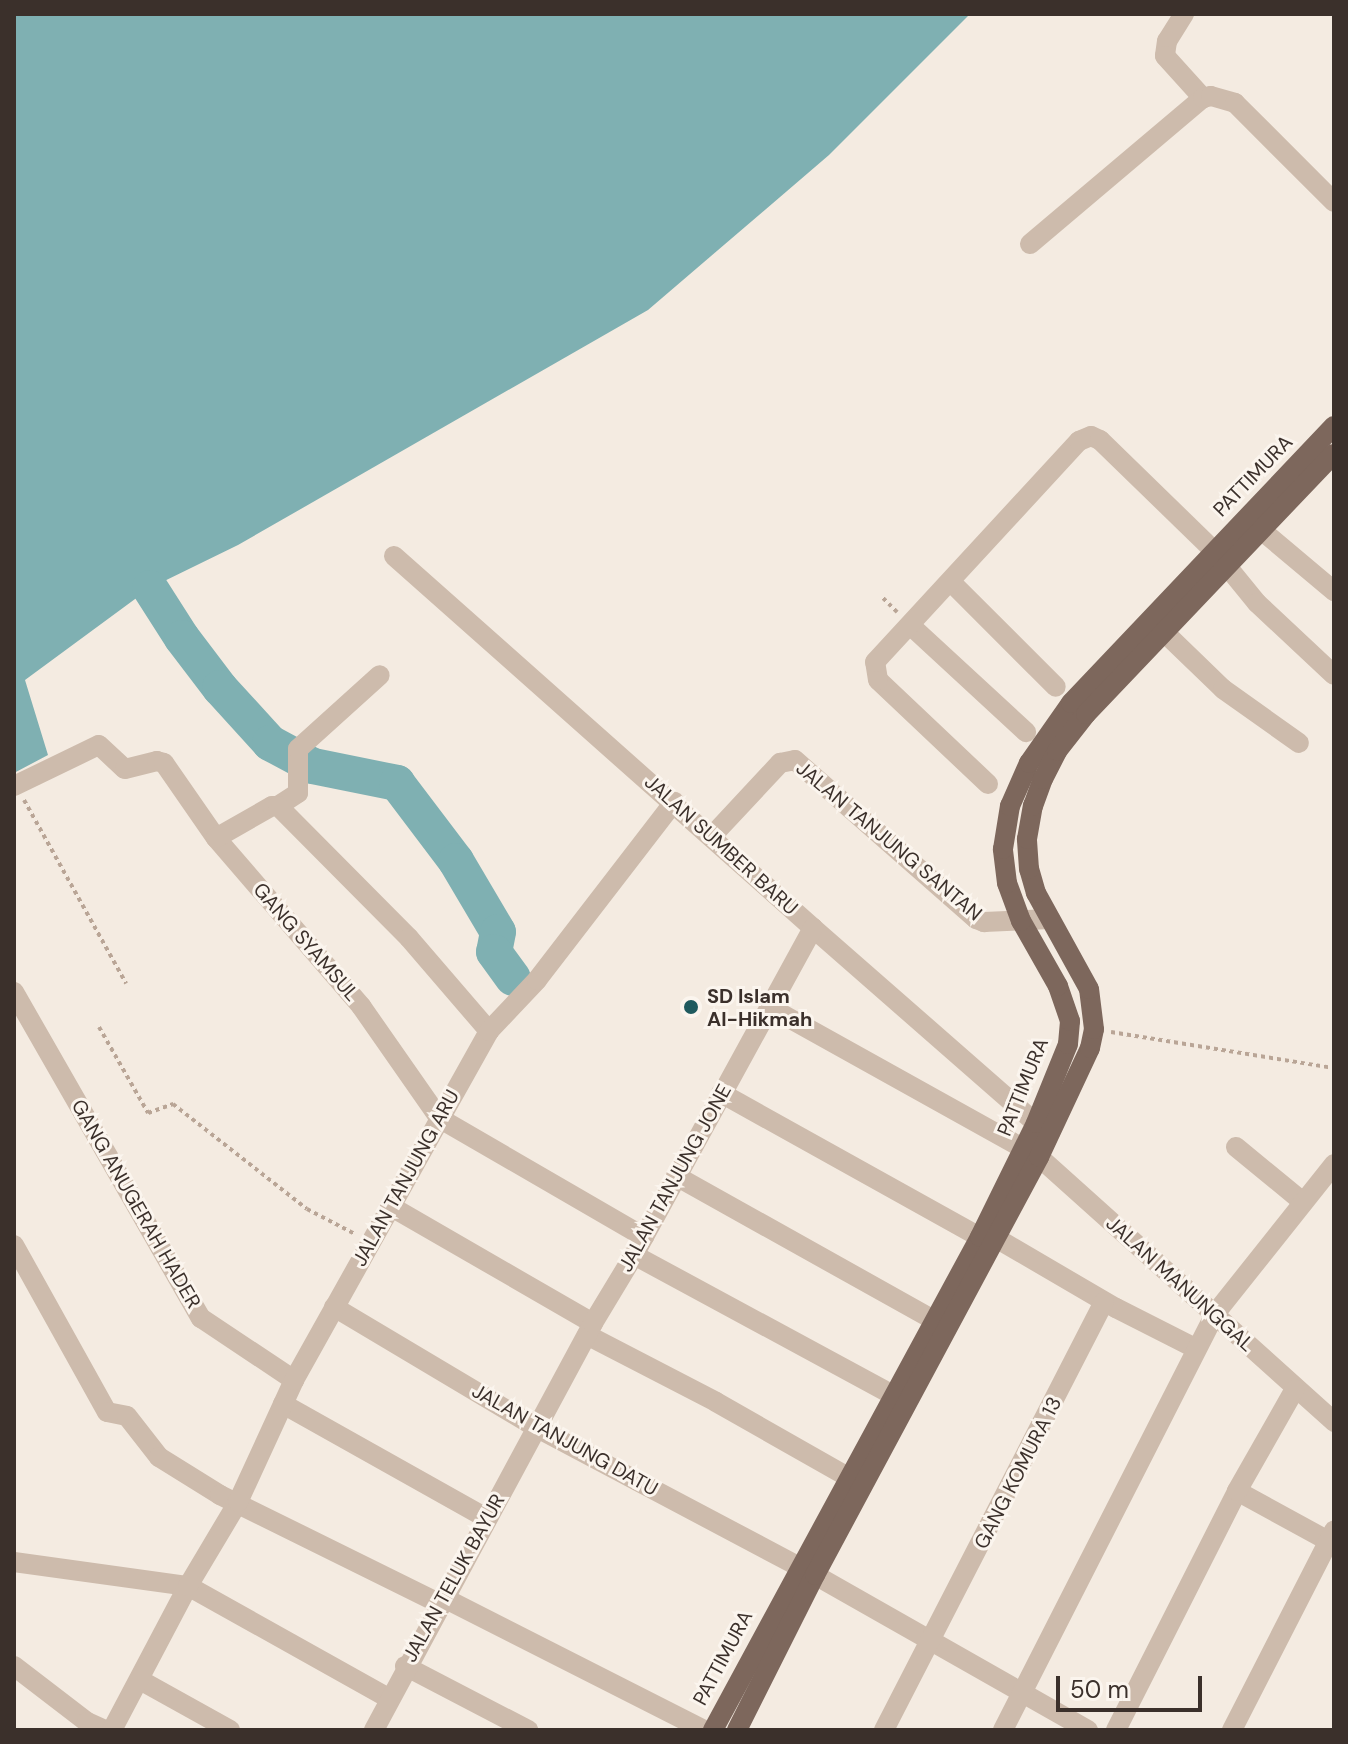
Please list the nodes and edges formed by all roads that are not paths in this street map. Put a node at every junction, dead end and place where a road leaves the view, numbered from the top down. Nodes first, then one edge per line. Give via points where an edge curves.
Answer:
1 (1184, 14) edge
2 (1203, 98) junction
3 (1334, 202) edge
4 (1030, 244) dead end
5 (1334, 426) edge
6 (1334, 454) edge
7 (1260, 529) junction
8 (394, 556) dead end
9 (1220, 558) junction
10 (951, 582) junction
11 (1191, 588) junction
12 (1334, 591) edge
13 (910, 625) junction
14 (1163, 631) junction
15 (380, 675) dead end
16 (1334, 675) edge
17 (1056, 687) dead end
18 (1026, 732) dead end
19 (1299, 743) dead end
20 (988, 784) dead end
21 (15, 785) edge
22 (674, 802) junction
23 (278, 806) junction
24 (712, 836) junction
25 (216, 838) junction
26 (1050, 919) junction
27 (1021, 921) junction
28 (813, 928) junction
29 (14, 992) edge
30 (771, 1008) junction
31 (489, 1031) junction
32 (721, 1093) junction
33 (439, 1118) junction
34 (1044, 1127) junction
35 (1236, 1147) dead end
36 (1032, 1152) junction
37 (1334, 1164) edge
38 (676, 1176) junction
39 (1303, 1202) junction
40 (390, 1206) junction
41 (644, 1237) junction
42 (988, 1237) junction
43 (14, 1245) edge
44 (634, 1255) junction
45 (1104, 1302) junction
46 (334, 1307) junction
47 (1214, 1315) junction
48 (935, 1321) junction
49 (590, 1329) junction
50 (1195, 1348) junction
51 (294, 1380) junction
52 (1295, 1389) junction
53 (893, 1395) junction
54 (283, 1404) junction
55 (1334, 1420) edge
56 (539, 1429) junction
57 (848, 1477) junction
58 (1237, 1491) junction
59 (238, 1502) junction
60 (486, 1518) junction
61 (1332, 1539) edge
62 (14, 1562) edge
63 (807, 1571) junction
64 (188, 1586) junction
65 (442, 1601) junction
66 (931, 1644) junction
67 (14, 1666) edge
68 (405, 1666) junction
69 (140, 1680) junction
70 (1024, 1693) junction
71 (390, 1699) junction
72 (105, 1730) edge
73 (112, 1730) edge
74 (230, 1730) edge
75 (374, 1730) edge
76 (528, 1730) edge
77 (704, 1730) edge
78 (713, 1730) edge
79 (737, 1730) edge
80 (884, 1730) edge
81 (1003, 1730) edge
82 (1088, 1730) edge
83 (1116, 1730) edge
84 (1232, 1730) edge

1 - 2 street via 1167,41 1165,56
2 - 3 street via 1219,96 1235,103
2 - 4 street
5 - 9 main road, PATTIMURA
6 - 7 main road, PATTIMURA
7 - 9 main road, PATTIMURA
7 - 12 street
8 - 22 street, JALAN SUMBER BARU
9 - 10 street via 1091,436 1079,441
9 - 11 main road, PATTIMURA
9 - 16 street via 1257,603
10 - 13 street
10 - 17 street
11 - 14 main road, PATTIMURA
11 - 27 main road, PATTIMURA via 1071,703 1029,763 1010,806 1003,849 1007,883
13 - 18 street
13 - 20 street via 877,659 876,675
14 - 19 street via 1223,689
14 - 26 main road, PATTIMURA via 1086,714 1043,779 1027,839 1036,893
15 - 23 street via 298,749 298,793
21 - 25 street, GANG SYAMSUL via 99,745 125,769 157,761 170,769
22 - 24 street, JALAN SUMBER BARU
22 - 31 street, JALAN TANJUNG ARU via 537,980
23 - 25 street
23 - 31 street via 409,938
24 - 27 street, JALAN TANJUNG SANTAN via 780,763 795,760 976,919
24 - 28 street, JALAN SUMBER BARU
25 - 33 street, GANG SYAMSUL via 361,1006
26 - 27 street, JALAN TANJUNG SANTAN
26 - 34 main road, PATTIMURA via 1089,989 1094,1029 1090,1048
27 - 34 main road, PATTIMURA via 1045,957 1070,1021
28 - 30 street, JALAN TANJUNG JONE
28 - 34 street, JALAN SUMBER BARU
29 - 51 street, GANG ANUGERAH HADER via 201,1318
30 - 32 street, JALAN TANJUNG JONE
30 - 36 street, JALAN MANUNGGAL
31 - 33 street, JALAN TANJUNG ARU
32 - 38 street, JALAN TANJUNG JONE
32 - 42 street
33 - 40 street, JALAN TANJUNG ARU
33 - 41 street
34 - 36 main road, PATTIMURA
35 - 39 street
36 - 42 main road, PATTIMURA
36 - 47 street, JALAN MANUNGGAL
37 - 39 street
38 - 41 street, JALAN TANJUNG JONE
38 - 48 street
39 - 47 street
40 - 46 street, JALAN TANJUNG ARU
40 - 49 street
41 - 44 street, JALAN TANJUNG JONE
42 - 45 street
42 - 48 main road, PATTIMURA
42 - 63 main road, PATTIMURA
43 - 59 street via 107,1412 127,1416 159,1457
44 - 49 street, JALAN TANJUNG JONE
44 - 53 street
45 - 50 street
45 - 66 street, GANG KOMURA 13
46 - 51 street, JALAN TANJUNG ARU
46 - 56 street, JALAN TANJUNG DATU
47 - 50 street
47 - 52 street, JALAN MANUNGGAL
48 - 53 main road, PATTIMURA
49 - 56 street, JALAN TANJUNG JONE
49 - 57 street
50 - 70 street
51 - 54 street, JALAN TANJUNG ARU
52 - 55 street, JALAN MANUNGGAL
52 - 58 street
53 - 57 main road, PATTIMURA
54 - 59 street, JALAN TANJUNG ARU
54 - 60 street
56 - 60 street, JALAN TELUK BAYUR
56 - 63 street, JALAN TANJUNG DATU
57 - 63 main road, PATTIMURA
58 - 61 street
58 - 83 street
59 - 64 street, JALAN TANJUNG ARU
59 - 65 street
60 - 65 street, JALAN TELUK BAYUR
61 - 84 street
62 - 64 street
63 - 66 street, JALAN TANJUNG DATU
63 - 78 main road, PATTIMURA
63 - 79 main road, PATTIMURA
64 - 69 street, JALAN TANJUNG ARU
64 - 71 street
65 - 68 street, JALAN TELUK BAYUR
65 - 77 street
66 - 70 street, JALAN TANJUNG DATU
66 - 80 street, GANG KOMURA 13
67 - 72 street
68 - 71 street, JALAN TELUK BAYUR
68 - 76 street
69 - 73 street, JALAN TANJUNG ARU
69 - 74 street
70 - 81 street
70 - 82 street, JALAN TANJUNG DATU
71 - 75 street, JALAN TELUK BAYUR

